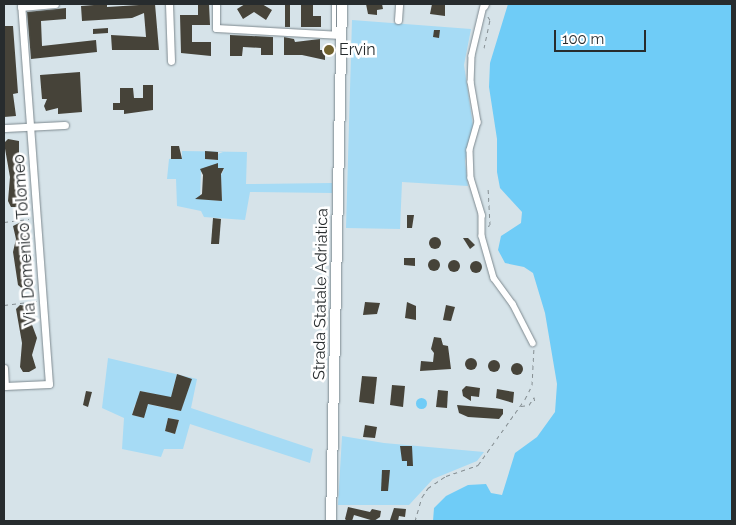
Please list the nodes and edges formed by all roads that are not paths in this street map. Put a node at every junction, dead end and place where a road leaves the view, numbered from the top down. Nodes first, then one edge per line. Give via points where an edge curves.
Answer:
1 (54, 4) edge
2 (169, 4) edge
3 (216, 4) edge
4 (334, 4) edge
5 (342, 4) edge
6 (399, 4) edge
7 (21, 5) edge
8 (484, 7) edge
9 (398, 20) dead end
10 (337, 34) junction
11 (171, 61) dead end
12 (65, 125) dead end
13 (31, 127) junction
14 (4, 128) edge
15 (533, 343) road end
16 (4, 368) edge
17 (331, 521) edge

1 - 7 street
2 - 11 street
3 - 10 street via 216,28
4 - 10 lane
5 - 10 main road, Strada Statale Adriatica
6 - 9 street
7 - 13 street, Via Domenico Tolomeo
8 - 15 street via 472,56 471,82 478,122 470,150 471,178 494,278 513,304
10 - 17 main road, Strada Statale Adriatica via 341,68
12 - 13 street
13 - 14 street
13 - 16 street, Via Domenico Tolomeo via 49,384 5,386

